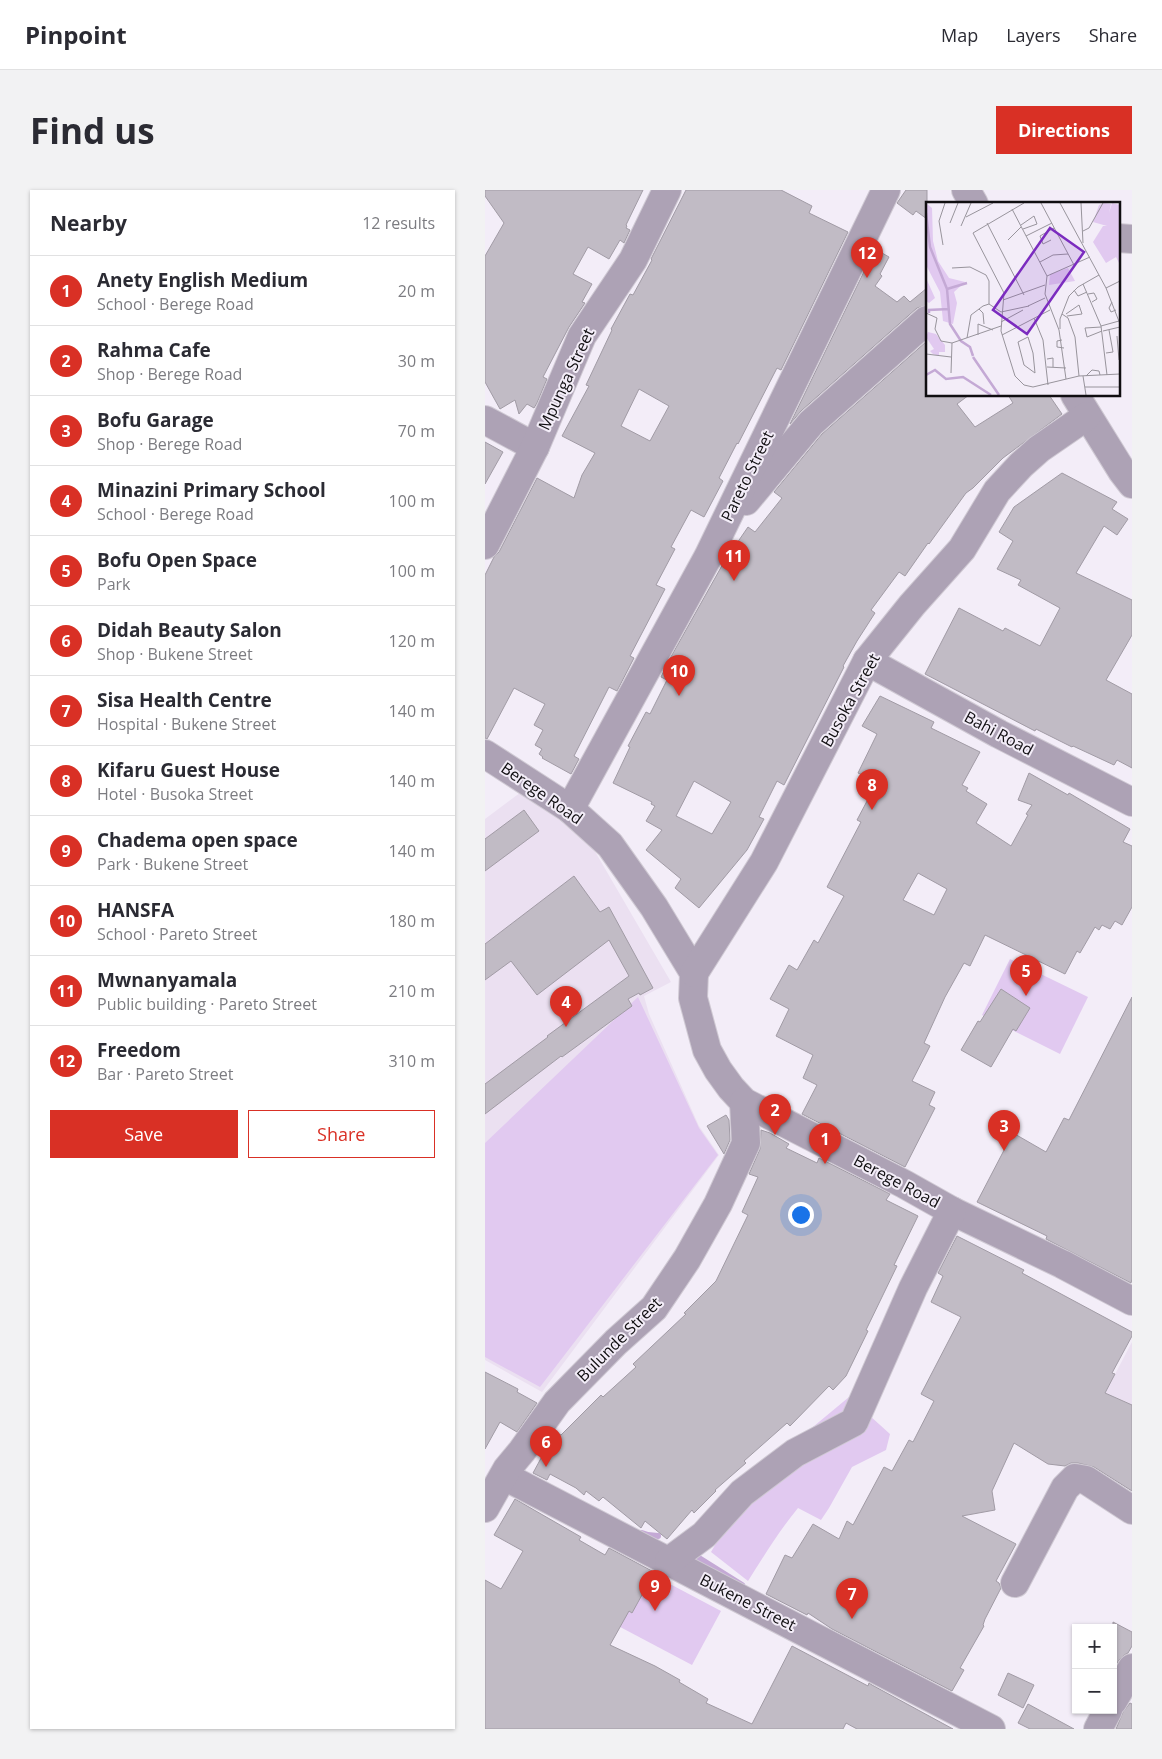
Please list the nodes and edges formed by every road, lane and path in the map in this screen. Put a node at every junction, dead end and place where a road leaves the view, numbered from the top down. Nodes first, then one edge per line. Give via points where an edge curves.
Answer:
1 (667, 190) edge
2 (886, 190) edge
3 (966, 190) edge
4 (973, 202) edge
5 (1119, 238) edge
6 (1132, 239) edge
7 (926, 321) edge
8 (1081, 405) edge
9 (485, 420) edge
10 (535, 447) junction
11 (1132, 484) edge
12 (485, 544) edge
13 (708, 556) junction
14 (867, 662) junction
15 (485, 754) edge
16 (1132, 802) edge
17 (570, 809) junction
18 (693, 973) junction
19 (744, 1102) junction
20 (952, 1211) junction
21 (1132, 1301) edge
22 (504, 1476) junction
23 (485, 1508) edge
24 (1132, 1510) edge
25 (669, 1561) junction
26 (1015, 1583) dead end
27 (1132, 1668) edge
28 (1117, 1694) edge
29 (1106, 1714) edge
30 (991, 1729) edge
31 (1098, 1729) edge

1 - 10 street, Mpunga Street via 633,260 583,336
2 - 13 street, Pareto Street
3 - 4 street
5 - 6 street
7 - 13 street via 811,423 747,499
8 - 11 street
8 - 14 street, Busoka Street via 997,491 962,549
9 - 10 street
10 - 12 street, Mpunga Street
13 - 17 street, Pareto Street
14 - 16 street, Bahi Road
14 - 18 street, Busoka Street via 764,862
15 - 17 street, Berege Road
17 - 18 street, Berege Road via 610,845 654,907
18 - 19 street, Berege Road via 693,998 707,1050 722,1076
19 - 20 street, Berege Road
19 - 22 street, Bulunde Street via 746,1143 718,1204 687,1259 653,1308 557,1402
20 - 21 street, Berege Road
20 - 25 street via 913,1288 854,1422 795,1453 742,1493 704,1535
22 - 23 street, Bulunde Street
22 - 25 street, Bukene Street
24 - 26 street via 1086,1480 1075,1478 1065,1488
25 - 30 street, Bukene Street
27 - 28 street
29 - 31 street

